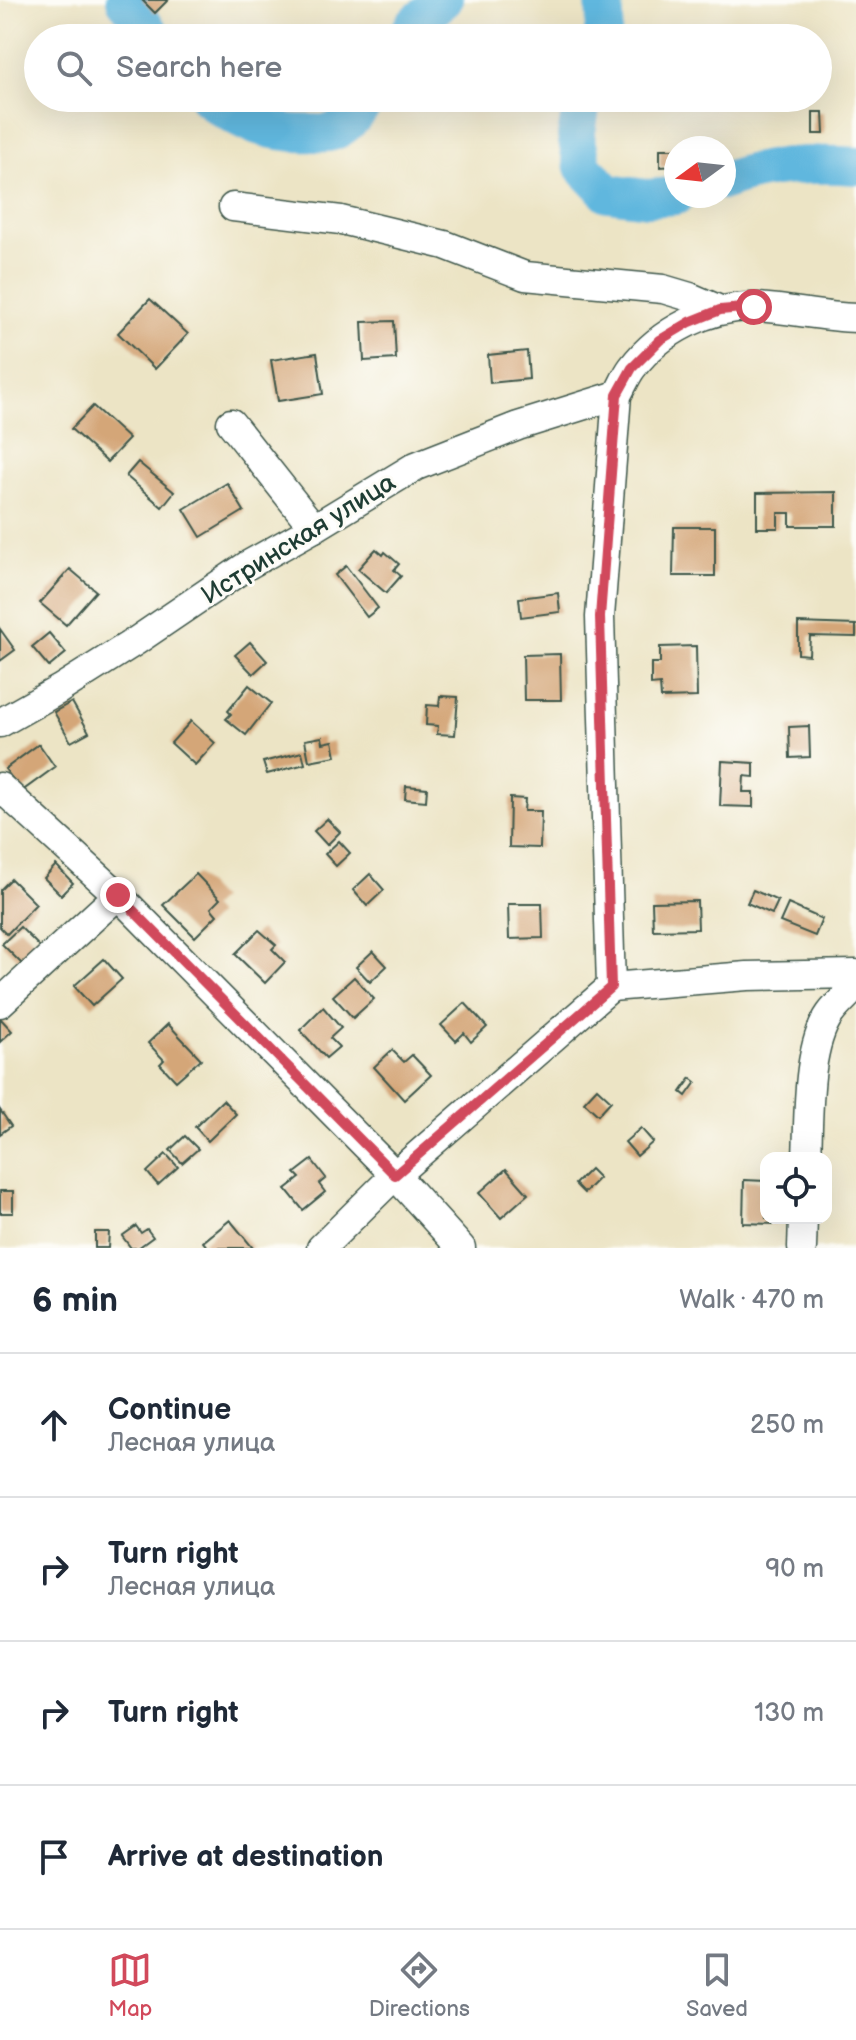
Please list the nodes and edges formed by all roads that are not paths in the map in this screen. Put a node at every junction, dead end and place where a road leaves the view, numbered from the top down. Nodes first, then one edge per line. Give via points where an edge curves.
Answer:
1 (233, 207) dead end
2 (720, 310) junction
3 (856, 318) edge
4 (617, 395) junction
5 (231, 423) dead end
6 (314, 528) junction
7 (0, 723) edge
8 (0, 787) edge
9 (118, 895) junction
10 (856, 974) edge
11 (856, 986) edge
12 (611, 987) junction
13 (0, 1003) edge
14 (807, 1152) edge
15 (395, 1175) junction
16 (803, 1224) edge
17 (321, 1248) edge
18 (461, 1248) edge
19 (802, 1248) edge

1 - 2 street via 341,220 445,245 525,276 663,289
2 - 3 street via 754,307
2 - 4 street via 660,340 632,368
4 - 6 street, Истринская улица via 416,466
4 - 12 street via 600,617
5 - 6 street
6 - 7 street, Истринская улица
8 - 9 street
9 - 13 street
9 - 15 street
10 - 12 street
11 - 14 street via 829,1015 816,1044
12 - 15 street
15 - 17 street
15 - 18 street
16 - 19 street

